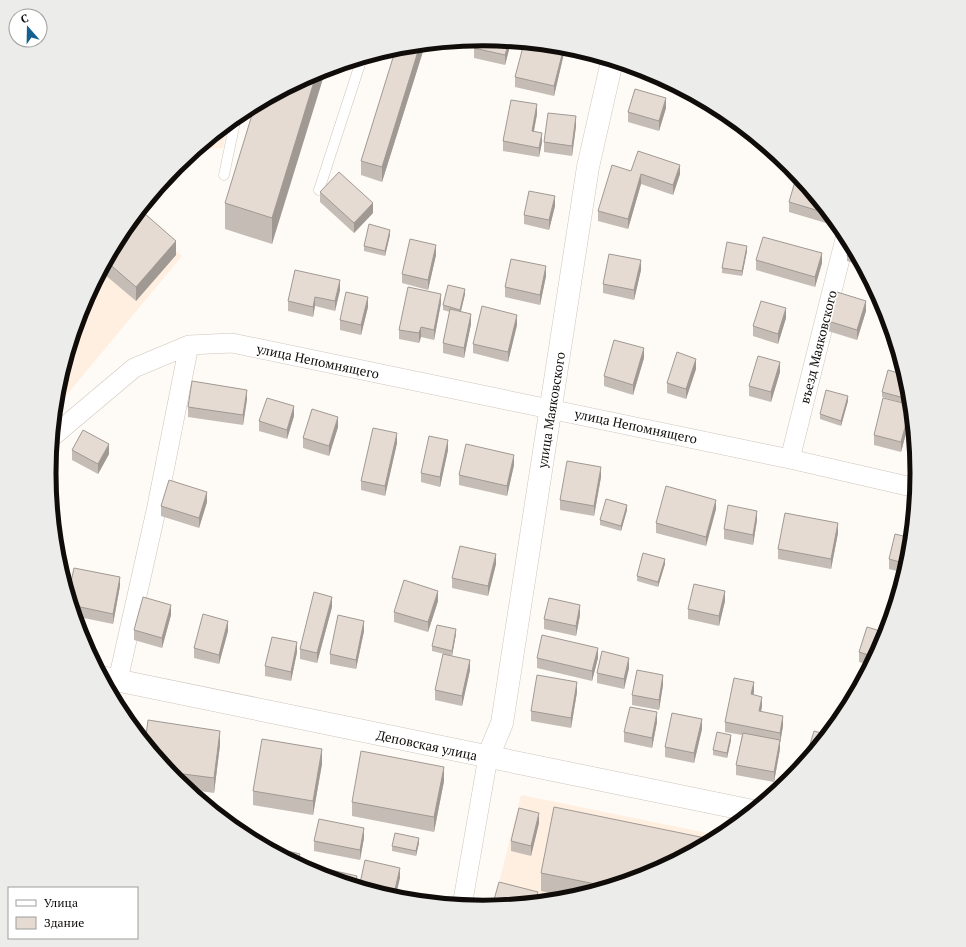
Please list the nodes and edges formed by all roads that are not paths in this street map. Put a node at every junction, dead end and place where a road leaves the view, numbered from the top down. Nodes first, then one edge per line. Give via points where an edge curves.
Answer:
1 (360, 65) edge
2 (611, 66) edge
3 (234, 126) edge
4 (224, 175) dead end
5 (319, 190) dead end
6 (844, 245) edge
7 (189, 346) junction
8 (551, 409) junction
9 (57, 433) edge
10 (790, 459) junction
11 (910, 487) edge
12 (110, 679) edge
13 (488, 757) junction
14 (747, 810) edge
15 (463, 900) edge

1 - 5 lane
2 - 8 street, улица Маяковского via 588,167
3 - 4 lane
6 - 10 street, въезд Маяковского
7 - 8 street, улица Непомнящего via 232,343
7 - 9 street, улица Непомнящего via 134,368
7 - 12 street via 156,511
8 - 10 street, улица Непомнящего
8 - 13 street, улица Маяковского via 502,723
10 - 11 street, улица Непомнящего
12 - 13 street, Деповская улица
13 - 14 street, Деповская улица
13 - 15 street

